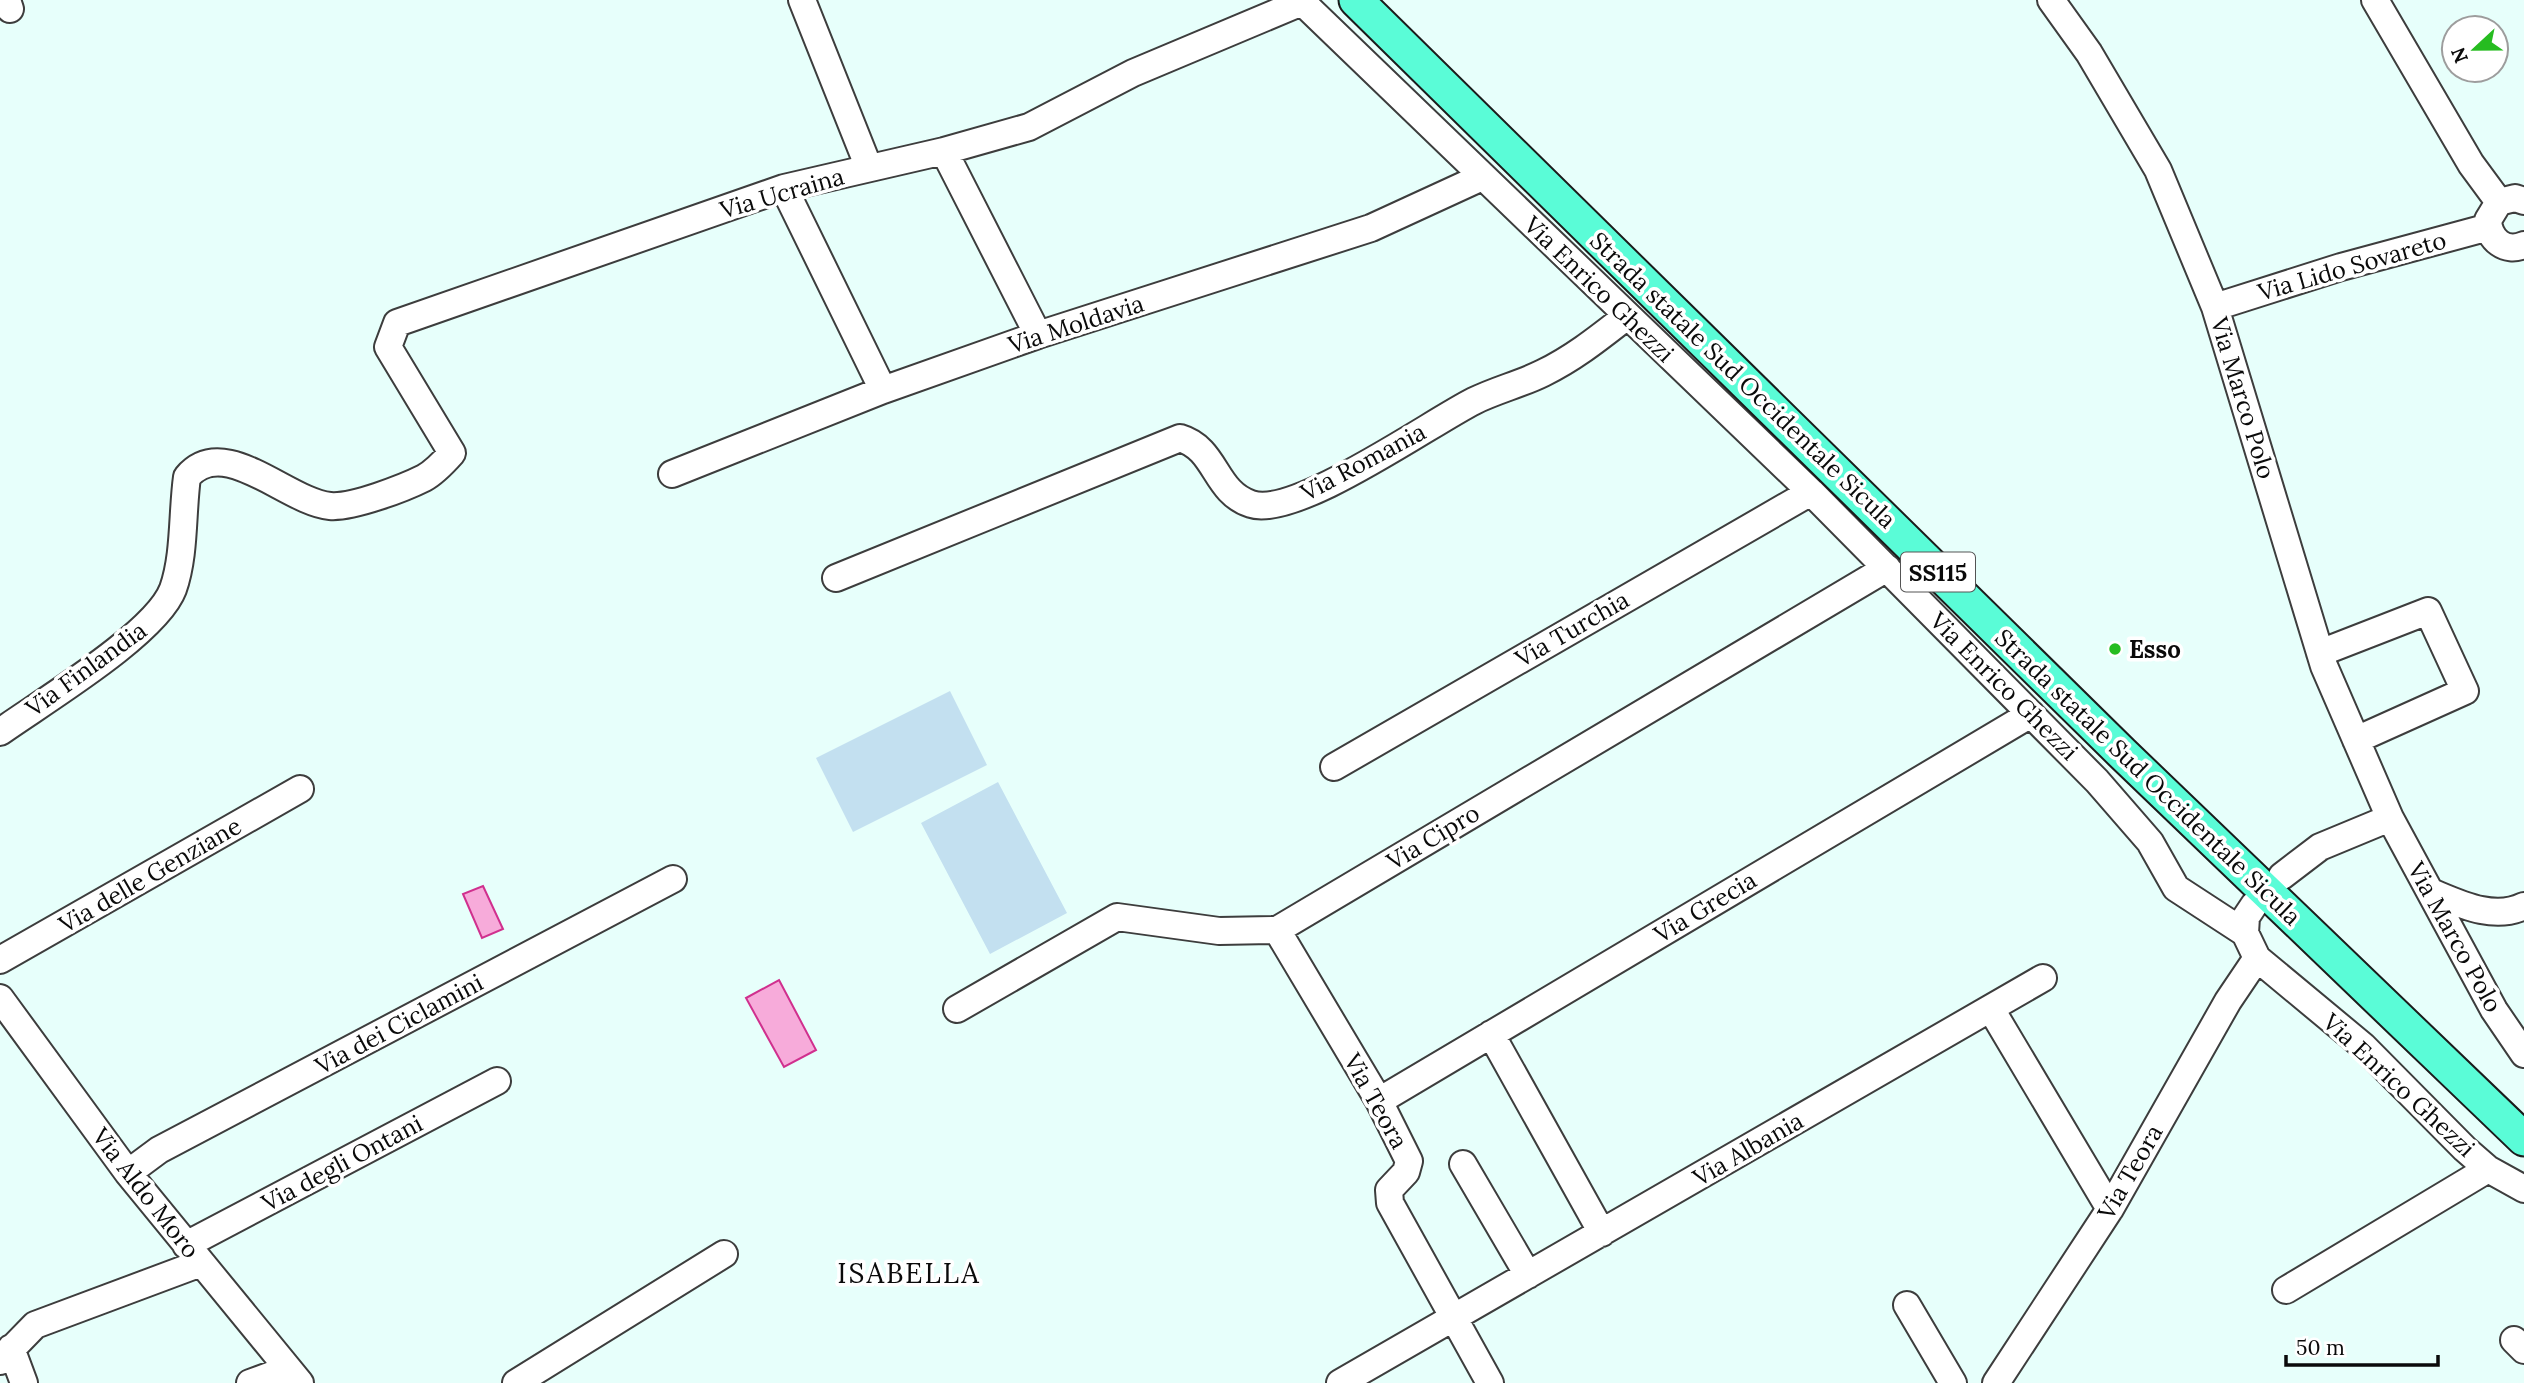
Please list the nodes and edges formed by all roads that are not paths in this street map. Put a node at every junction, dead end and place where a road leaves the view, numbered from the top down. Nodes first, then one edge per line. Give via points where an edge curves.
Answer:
1 (802, 0) edge
2 (1356, 0) edge
3 (2051, 0) edge
4 (2375, 0) edge
5 (1301, 1) edge
6 (944, 151) junction
7 (869, 168) junction
8 (1482, 177) junction
9 (784, 188) junction
10 (2512, 202) edge
11 (2488, 228) junction
12 (2524, 245) edge
13 (2215, 307) junction
14 (1627, 316) junction
15 (1038, 335) junction
16 (883, 390) junction
17 (452, 453) joint
18 (672, 474) dead end
19 (1811, 492) junction
20 (1887, 568) junction
21 (836, 579) dead end
22 (2320, 653) junction
23 (2031, 714) junction
24 (0, 732) edge
25 (2356, 740) junction
26 (1334, 767) dead end
27 (300, 789) dead end
28 (2390, 818) junction
29 (2281, 876) dead end
30 (673, 879) dead end
31 (2431, 892) junction
32 (2254, 905) dead end
33 (2524, 906) edge
34 (1277, 930) junction
35 (2245, 933) junction
36 (2257, 958) junction
37 (0, 960) edge
38 (2043, 978) dead end
39 (0, 998) edge
40 (957, 1009) dead end
41 (1991, 1009) junction
42 (1491, 1034) junction
43 (2524, 1054) edge
44 (497, 1081) dead end
45 (1379, 1101) junction
46 (2524, 1139) edge
47 (1464, 1164) dead end
48 (2488, 1169) junction
49 (128, 1173) junction
50 (2524, 1189) edge
51 (2110, 1209) junction
52 (1602, 1233) junction
53 (194, 1254) junction
54 (724, 1254) dead end
55 (1528, 1275) junction
56 (2286, 1290) dead end
57 (1907, 1305) dead end
58 (1452, 1318) junction
59 (6, 1354) edge
60 (294, 1376) edge
61 (24, 1383) edge
62 (250, 1383) edge
63 (516, 1383) edge
64 (1340, 1383) edge
65 (1490, 1383) edge
66 (1954, 1383) edge
67 (1996, 1383) edge

1 - 7 street
2 - 46 main road, Strada statale Sud Occidentale Sicula / SS115 via 2102,733
3 - 13 street, Via Marco Polo via 2120,102 2158,170
4 - 10 street via 2471,164
5 - 6 street, Via Ucraina via 1133,73 1029,127
5 - 8 street, Via Enrico Ghezzi
6 - 7 street, Via Ucraina
6 - 15 street
7 - 9 street, Via Ucraina
8 - 14 street, Via Enrico Ghezzi
8 - 15 street, Via Moldavia via 1371,228
9 - 16 street
9 - 17 street, Via Ucraina via 397,323 388,347
10 - 11 street via 2490,213
11 - 12 street via 2503,246
11 - 13 street, Via Lido Sovareto
13 - 22 street, Via Marco Polo
14 - 19 street, Via Enrico Ghezzi
14 - 21 street, Via Romania via 1543,373 1475,401 1332,483 1287,502 1252,505 1237,497 1195,442 1180,438
15 - 16 street, Via Moldavia
16 - 18 street, Via Moldavia
17 - 24 street, Via Finlandia via 424,478 331,506 283,490 239,466 212,462 194,469 187,477 178,569 164,607 140,633
19 - 20 street, Via Enrico Ghezzi
19 - 26 street, Via Turchia
20 - 23 street, Via Enrico Ghezzi
20 - 34 street, Via Cipro
22 - 25 street, Via Marco Polo
22 - 25 street via 2428,611 2465,691
23 - 35 street, Via Enrico Ghezzi via 2150,842 2176,888
23 - 42 street, Via Grecia
25 - 28 street, Via Marco Polo
27 - 37 street, Via delle Genziane
28 - 29 street via 2320,846
28 - 31 street, Via Marco Polo
30 - 49 street, Via dei Ciclamini via 159,1150
31 - 33 street via 2485,912
31 - 43 street, Via Marco Polo via 2494,1010
32 - 35 street via 2246,918
34 - 40 street, Via Cipro via 1219,932 1117,917
34 - 45 street, Via Teora
35 - 36 street, Via Enrico Ghezzi
36 - 48 street, Via Enrico Ghezzi via 2363,1046
36 - 51 street, Via Teora
38 - 41 street, Via Albania
39 - 49 street, Via Aldo Moro
41 - 51 street
41 - 52 street, Via Albania
42 - 45 street, Via Grecia
42 - 52 street
44 - 53 street, Via degli Ontani
45 - 58 street, Via Teora via 1409,1161 1406,1172 1389,1190 1390,1203
47 - 55 street
48 - 50 street, Via Enrico Ghezzi
48 - 56 street
49 - 53 street, Via Aldo Moro
51 - 67 street, Via Teora
52 - 55 street, Via Albania
53 - 59 street, Via degli Ontani via 35,1325
53 - 60 street, Via Aldo Moro
54 - 63 street
55 - 58 street, Via Albania
57 - 66 street
58 - 64 street, Via Albania
58 - 65 street, Via Teora
59 - 61 street
60 - 62 street

